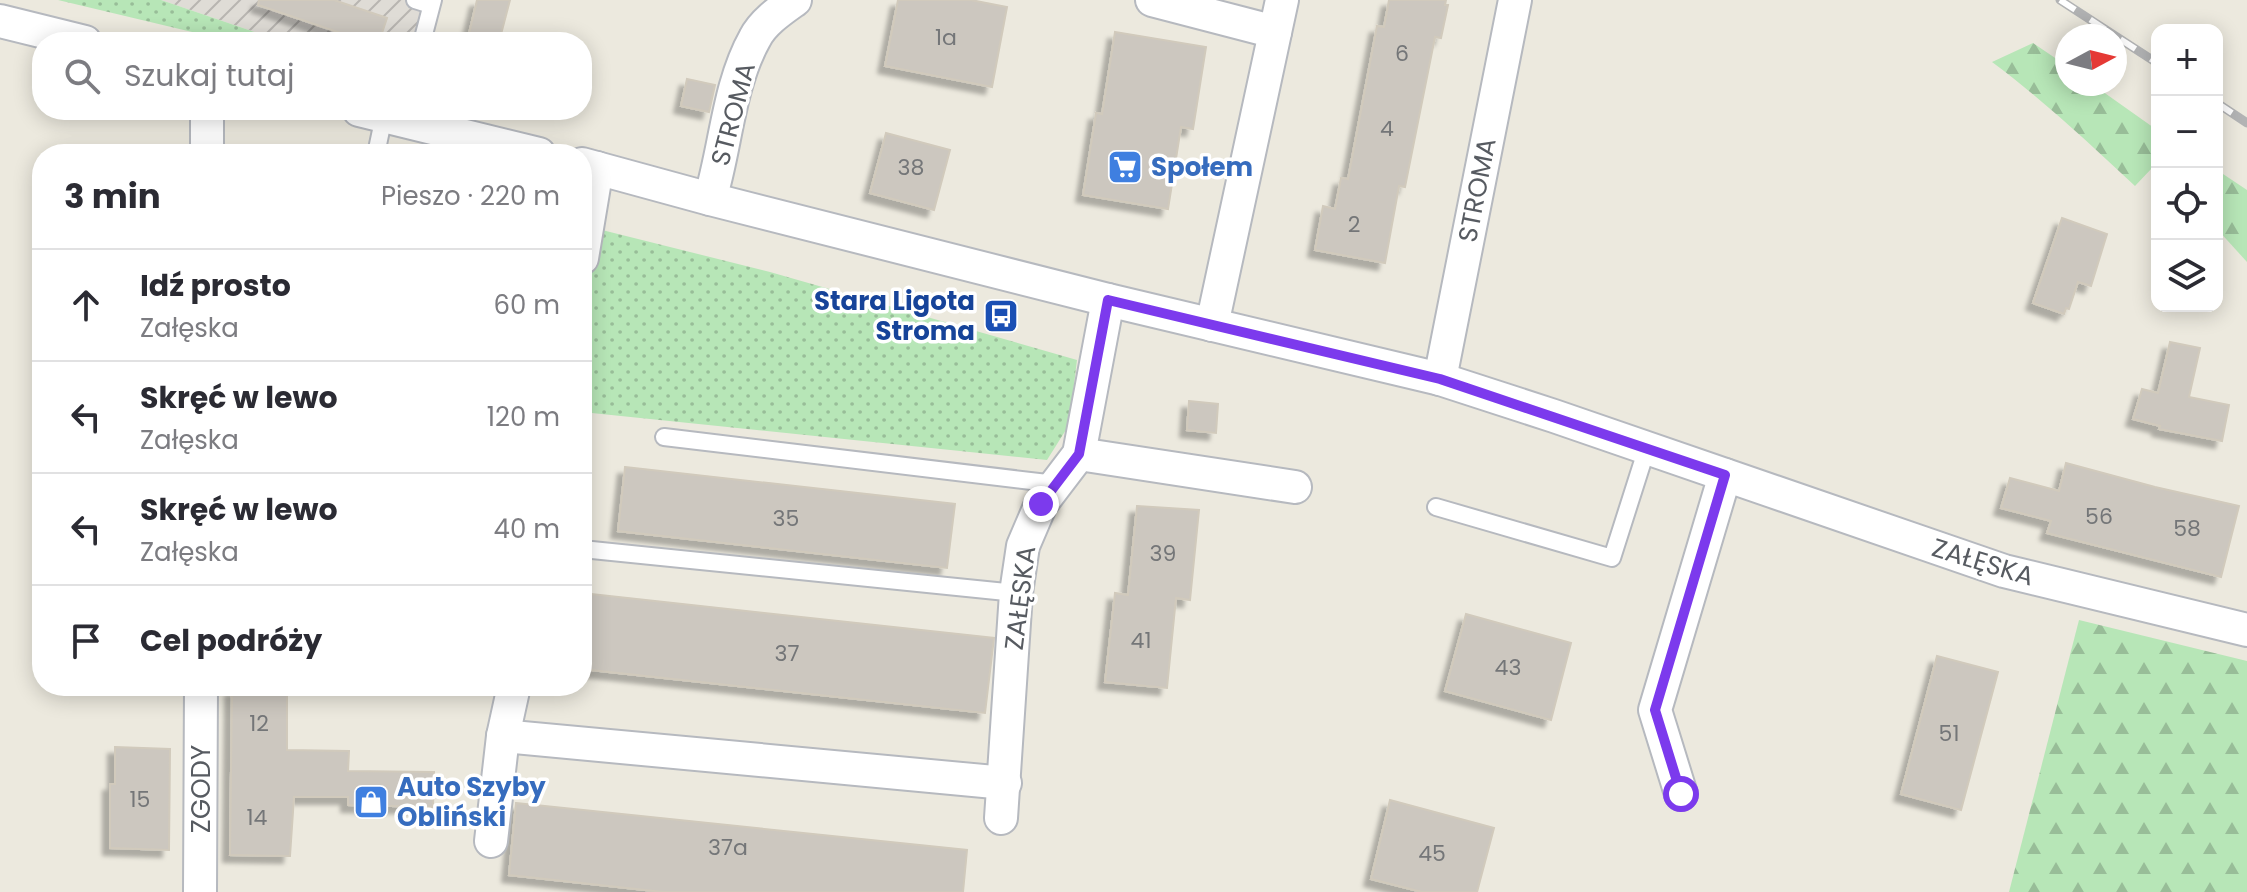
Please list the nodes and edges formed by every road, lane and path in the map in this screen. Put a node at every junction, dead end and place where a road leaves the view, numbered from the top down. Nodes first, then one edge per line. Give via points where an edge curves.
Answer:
1 (795, 0) edge
2 (1152, 0) edge
3 (1282, 0) edge
4 (1515, 0) edge
5 (426, 2) edge
6 (0, 21) edge
7 (45, 32) edge
8 (423, 32) edge
9 (1275, 32) junction
10 (207, 120) edge
11 (385, 120) edge
12 (410, 120) edge
13 (207, 144) edge
14 (379, 144) edge
15 (501, 144) edge
16 (592, 167) edge
17 (710, 199) junction
18 (1108, 300) junction
19 (1212, 325) junction
20 (1440, 379) junction
21 (664, 437) dead end
22 (1647, 448) junction
23 (1079, 454) junction
24 (1725, 475) junction
25 (1056, 484) junction
26 (1295, 487) dead end
27 (1436, 507) dead end
28 (592, 550) edge
29 (1016, 593) junction
30 (2247, 630) edge
31 (201, 696) edge
32 (512, 696) edge
33 (503, 736) junction
34 (1005, 783) junction
35 (1681, 794) dead end
36 (1001, 818) dead end
37 (491, 841) dead end
38 (200, 892) edge

1 - 17 street, STROMA via 755,36 741,71
2 - 9 street
3 - 9 street
4 - 20 street, STROMA
5 - 8 lane
6 - 7 street
9 - 19 street
10 - 13 street
11 - 14 lane
12 - 15 street
16 - 17 street, ZAŁĘSKA
17 - 18 street, ZAŁĘSKA
18 - 19 street, ZAŁĘSKA
18 - 23 street, ZAŁĘSKA
19 - 20 street, ZAŁĘSKA
20 - 22 street, ZAŁĘSKA
21 - 25 lane
22 - 24 street, ZAŁĘSKA
22 - 27 lane via 1612,558
23 - 25 street, ZAŁĘSKA
23 - 26 street
24 - 30 street, ZAŁĘSKA via 2004,571
24 - 35 street via 1655,710
25 - 29 street, ZAŁĘSKA via 1023,546
28 - 29 lane
29 - 34 street, ZAŁĘSKA
31 - 38 street, ZGODY
32 - 33 street
33 - 34 street
33 - 37 street
34 - 36 street, ZAŁĘSKA

